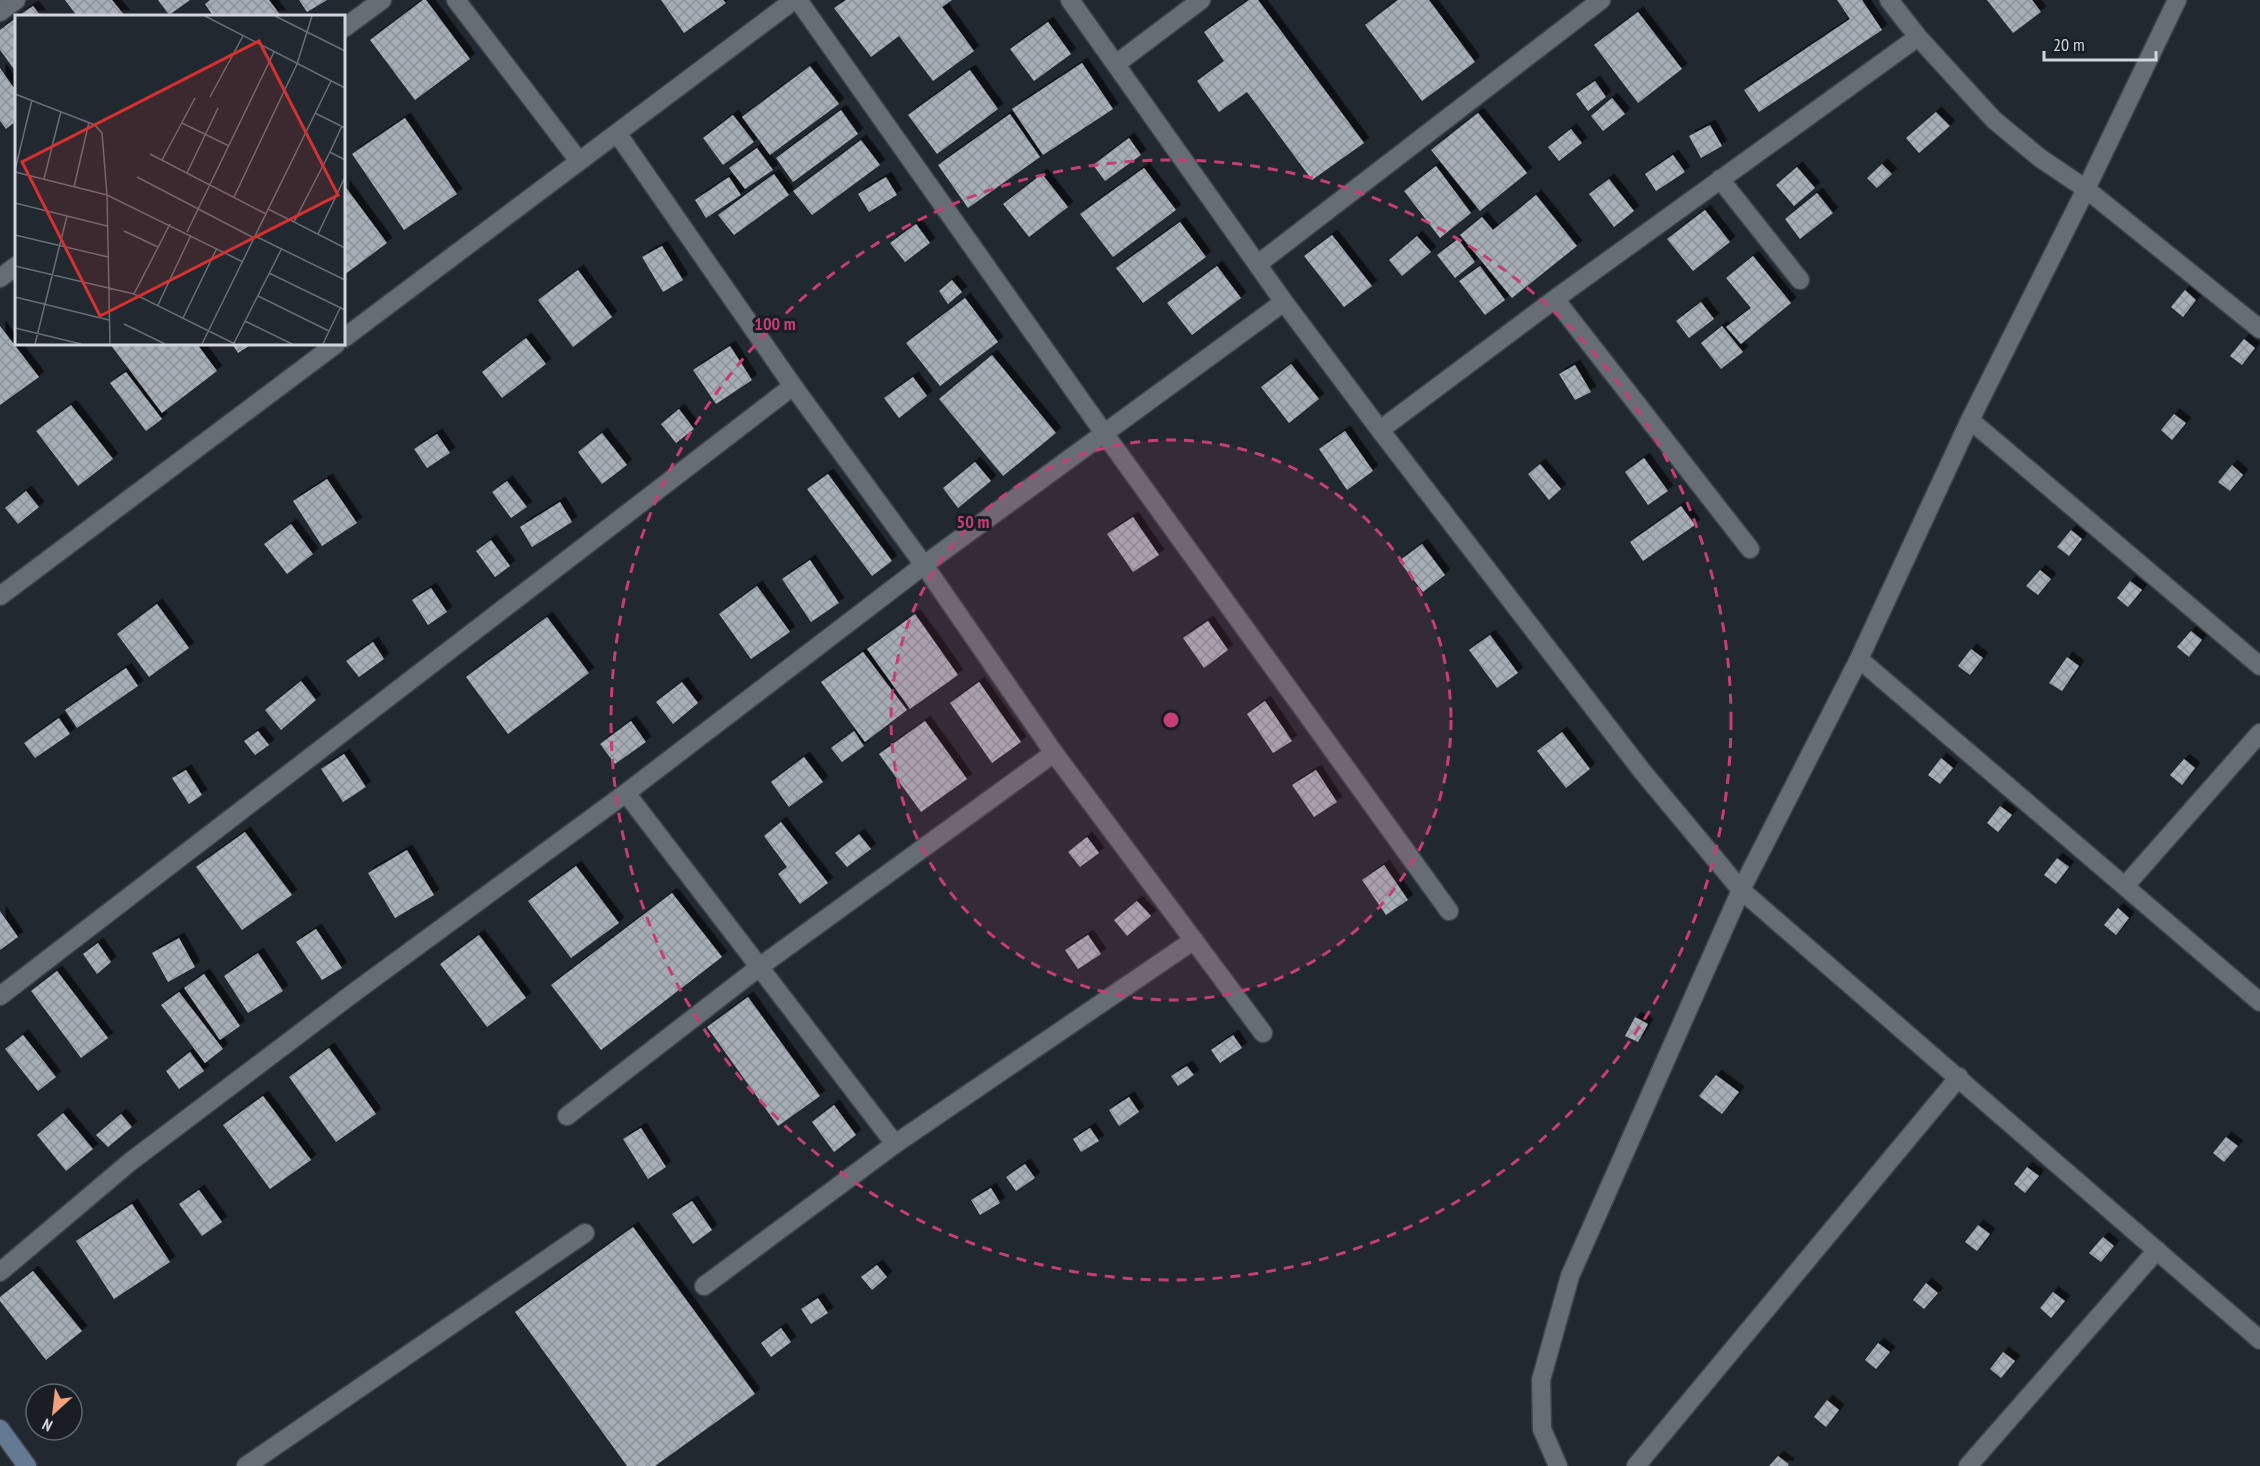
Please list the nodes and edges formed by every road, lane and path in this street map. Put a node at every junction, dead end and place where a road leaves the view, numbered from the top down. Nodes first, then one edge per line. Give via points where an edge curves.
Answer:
1 (16, 0) edge
2 (382, 0) edge
3 (456, 0) edge
4 (796, 0) edge
5 (1070, 0) edge
6 (1201, 0) edge
7 (1601, 0) edge
8 (1890, 0) edge
9 (2177, 0) edge
10 (773, 6) edge
11 (0, 12) edge
12 (345, 27) edge
13 (1918, 37) junction
14 (1116, 64) junction
15 (617, 133) junction
16 (579, 161) junction
17 (1720, 180) junction
18 (2086, 189) junction
19 (1258, 264) junction
20 (15, 267) edge
21 (0, 278) edge
22 (1800, 280) dead end
23 (1555, 299) junction
24 (1284, 302) junction
25 (2260, 329) edge
26 (345, 337) edge
27 (335, 345) edge
28 (794, 386) junction
29 (1970, 420) junction
30 (1380, 430) junction
31 (1104, 433) junction
32 (1750, 549) dead end
33 (924, 565) junction
34 (0, 596) edge
35 (1859, 658) junction
36 (2260, 666) edge
37 (2260, 733) edge
38 (1054, 753) junction
39 (626, 793) junction
40 (2125, 886) junction
41 (1741, 890) junction
42 (1449, 911) dead end
43 (1194, 940) junction
44 (758, 968) junction
45 (0, 996) edge
46 (2260, 1002) edge
47 (1263, 1033) dead end
48 (1959, 1077) junction
49 (567, 1116) dead end
50 (895, 1144) junction
51 (585, 1233) dead end
52 (2157, 1250) junction
53 (0, 1272) edge
54 (704, 1286) dead end
55 (2260, 1340) edge
56 (0, 1429) edge
57 (27, 1466) edge
58 (246, 1466) edge
59 (1558, 1466) edge
60 (1636, 1466) edge
61 (1968, 1466) edge

1 - 11 street
2 - 12 street
3 - 16 street
4 - 10 street
4 - 31 street
5 - 14 street
6 - 14 street
7 - 19 street
8 - 13 street
9 - 18 street
10 - 15 street
13 - 17 street
13 - 18 street via 1994,120
14 - 19 street
15 - 16 street
15 - 28 street
16 - 26 street
17 - 22 street
17 - 23 street
18 - 25 street
18 - 29 street
19 - 24 street
20 - 21 street
23 - 30 street
23 - 32 street
24 - 30 street
24 - 31 street
27 - 34 street
28 - 33 street
28 - 45 street
29 - 35 street
29 - 36 street
30 - 41 street via 1642,771
31 - 33 street
31 - 42 street
33 - 38 street
33 - 39 street
35 - 40 street
35 - 41 street
37 - 40 street
38 - 43 street
38 - 44 street
39 - 44 street
39 - 53 street via 140,1155
40 - 46 street
41 - 48 street
41 - 59 street via 1570,1276 1541,1380 1542,1429
43 - 47 street
43 - 50 street
44 - 49 street
44 - 50 street
48 - 52 street
48 - 60 street
50 - 54 street
51 - 58 street
52 - 55 street
52 - 61 street
56 - 57 street

